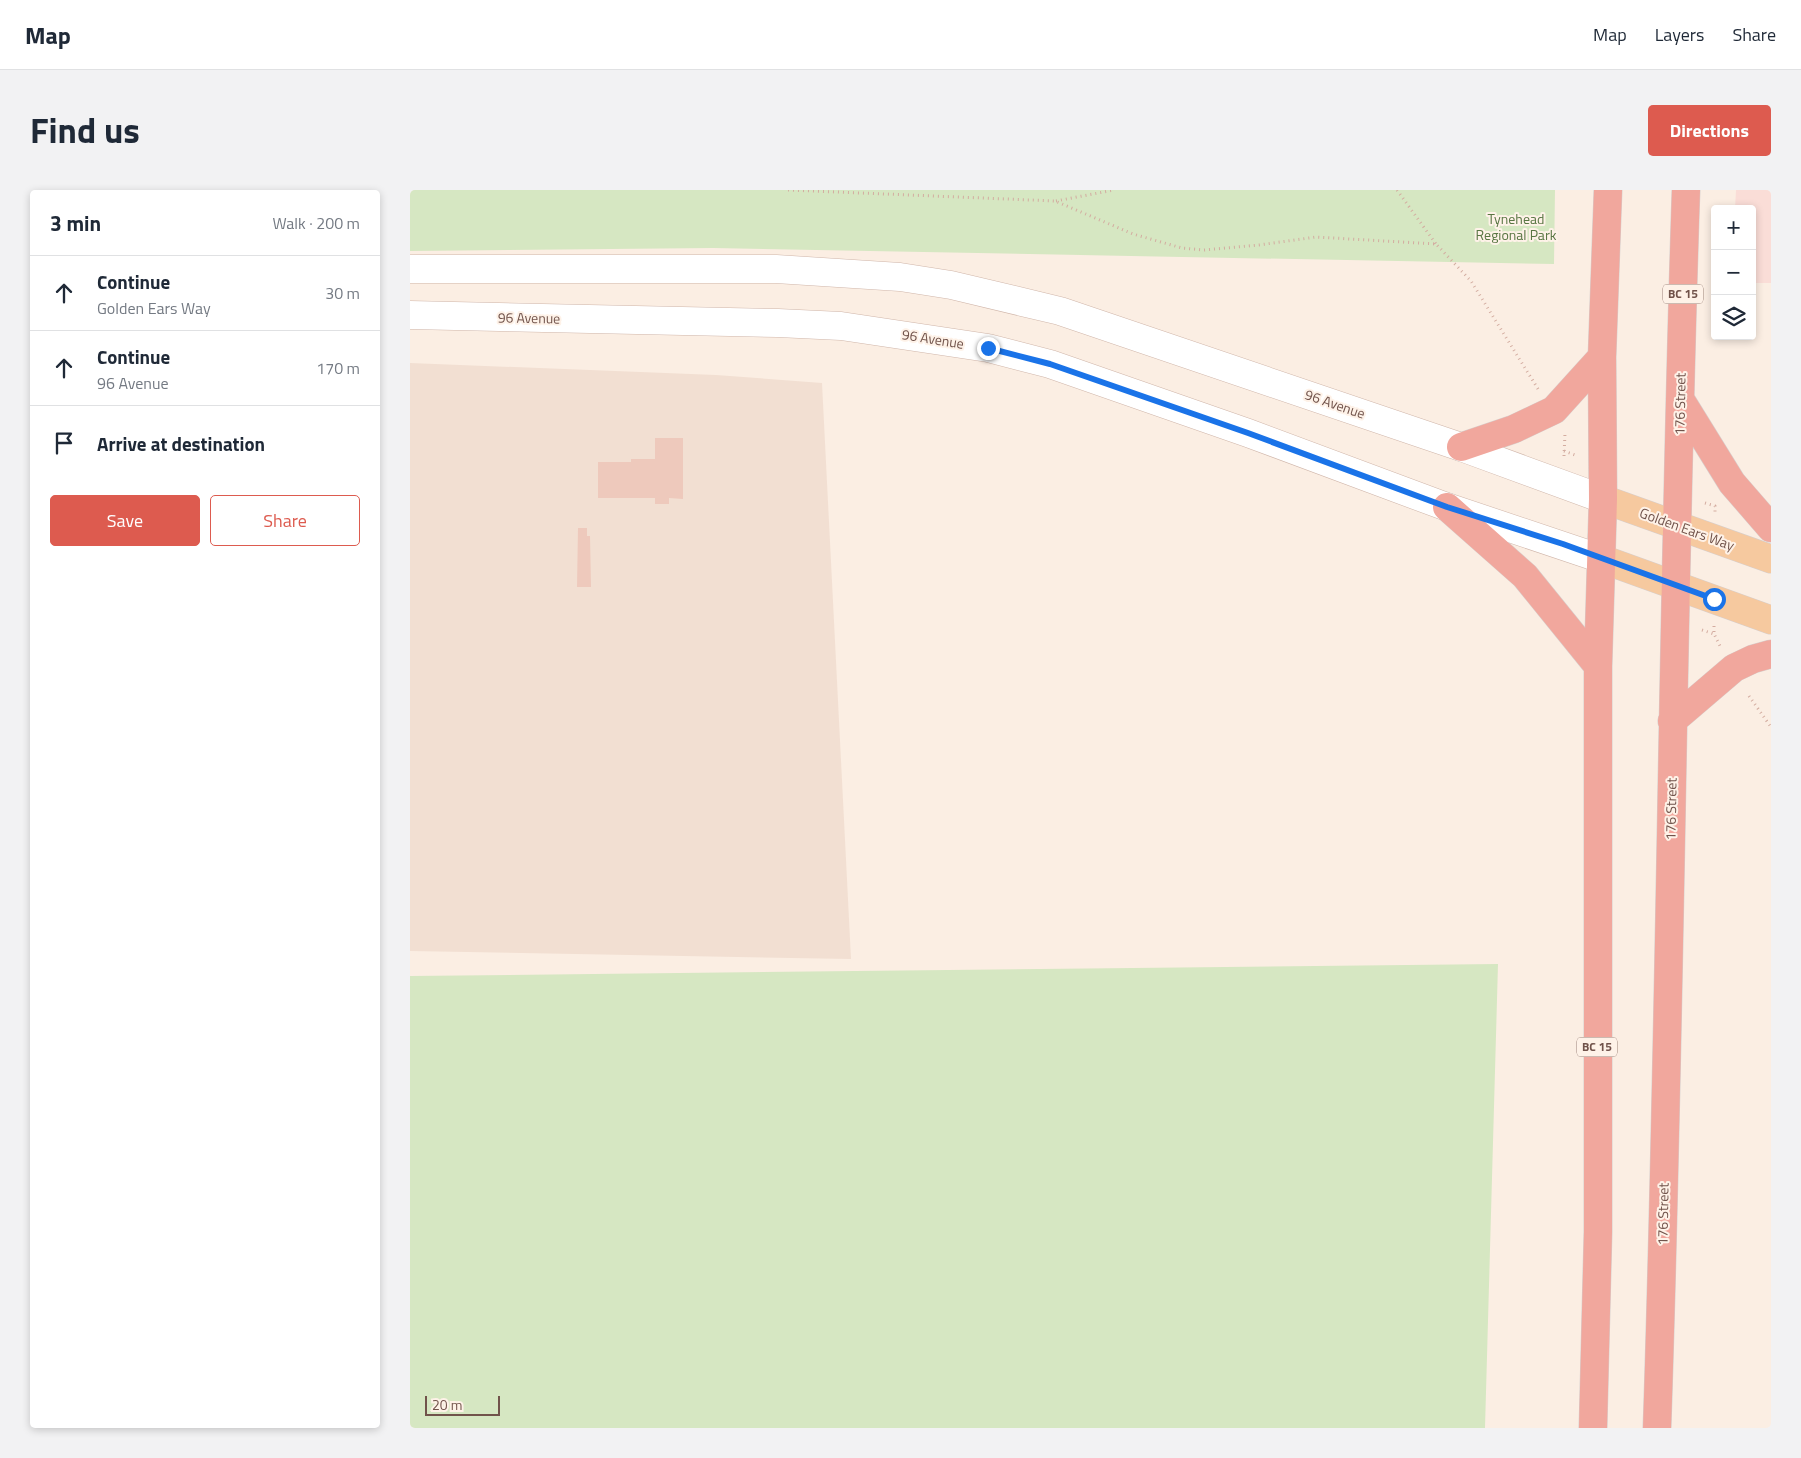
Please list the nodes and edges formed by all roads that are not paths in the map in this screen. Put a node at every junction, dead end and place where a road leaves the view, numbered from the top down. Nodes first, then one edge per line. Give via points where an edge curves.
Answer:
1 (1608, 190) edge
2 (1686, 190) edge
3 (410, 270) edge
4 (410, 315) edge
5 (1602, 357) junction
6 (1680, 399) junction
7 (1460, 447) junction
8 (1604, 499) junction
9 (1447, 507) junction
10 (1678, 526) junction
11 (1771, 528) edge
12 (1602, 559) junction
13 (1771, 560) edge
14 (1676, 585) junction
15 (1771, 620) edge
16 (1771, 654) edge
17 (1598, 666) junction
18 (1672, 721) junction
19 (1592, 1428) edge
20 (1657, 1428) edge

1 - 5 highway, BC 15
2 - 6 highway, 176 Street / BC 15
3 - 7 main road, 96 Avenue via 776,269 900,277 951,285 1060,311
4 - 9 main road, 96 Avenue via 841,326 988,348 1050,364
5 - 7 highway via 1554,410 1514,429
5 - 8 highway, BC 15
6 - 10 highway, 176 Street / BC 15
6 - 11 highway via 1732,483
7 - 8 main road, 96 Avenue
8 - 10 main road, Golden Ears Way
8 - 12 highway, BC 15
9 - 12 main road, 96 Avenue
9 - 17 highway via 1525,576
10 - 13 main road, Golden Ears Way
10 - 14 highway, 176 Street / BC 15
12 - 14 main road
12 - 17 highway, BC 15
14 - 15 main road
14 - 18 highway, 176 Street / BC 15
16 - 18 highway via 1734,668
17 - 19 highway, BC 15 via 1598,1232
18 - 20 highway, 176 Street / BC 15

